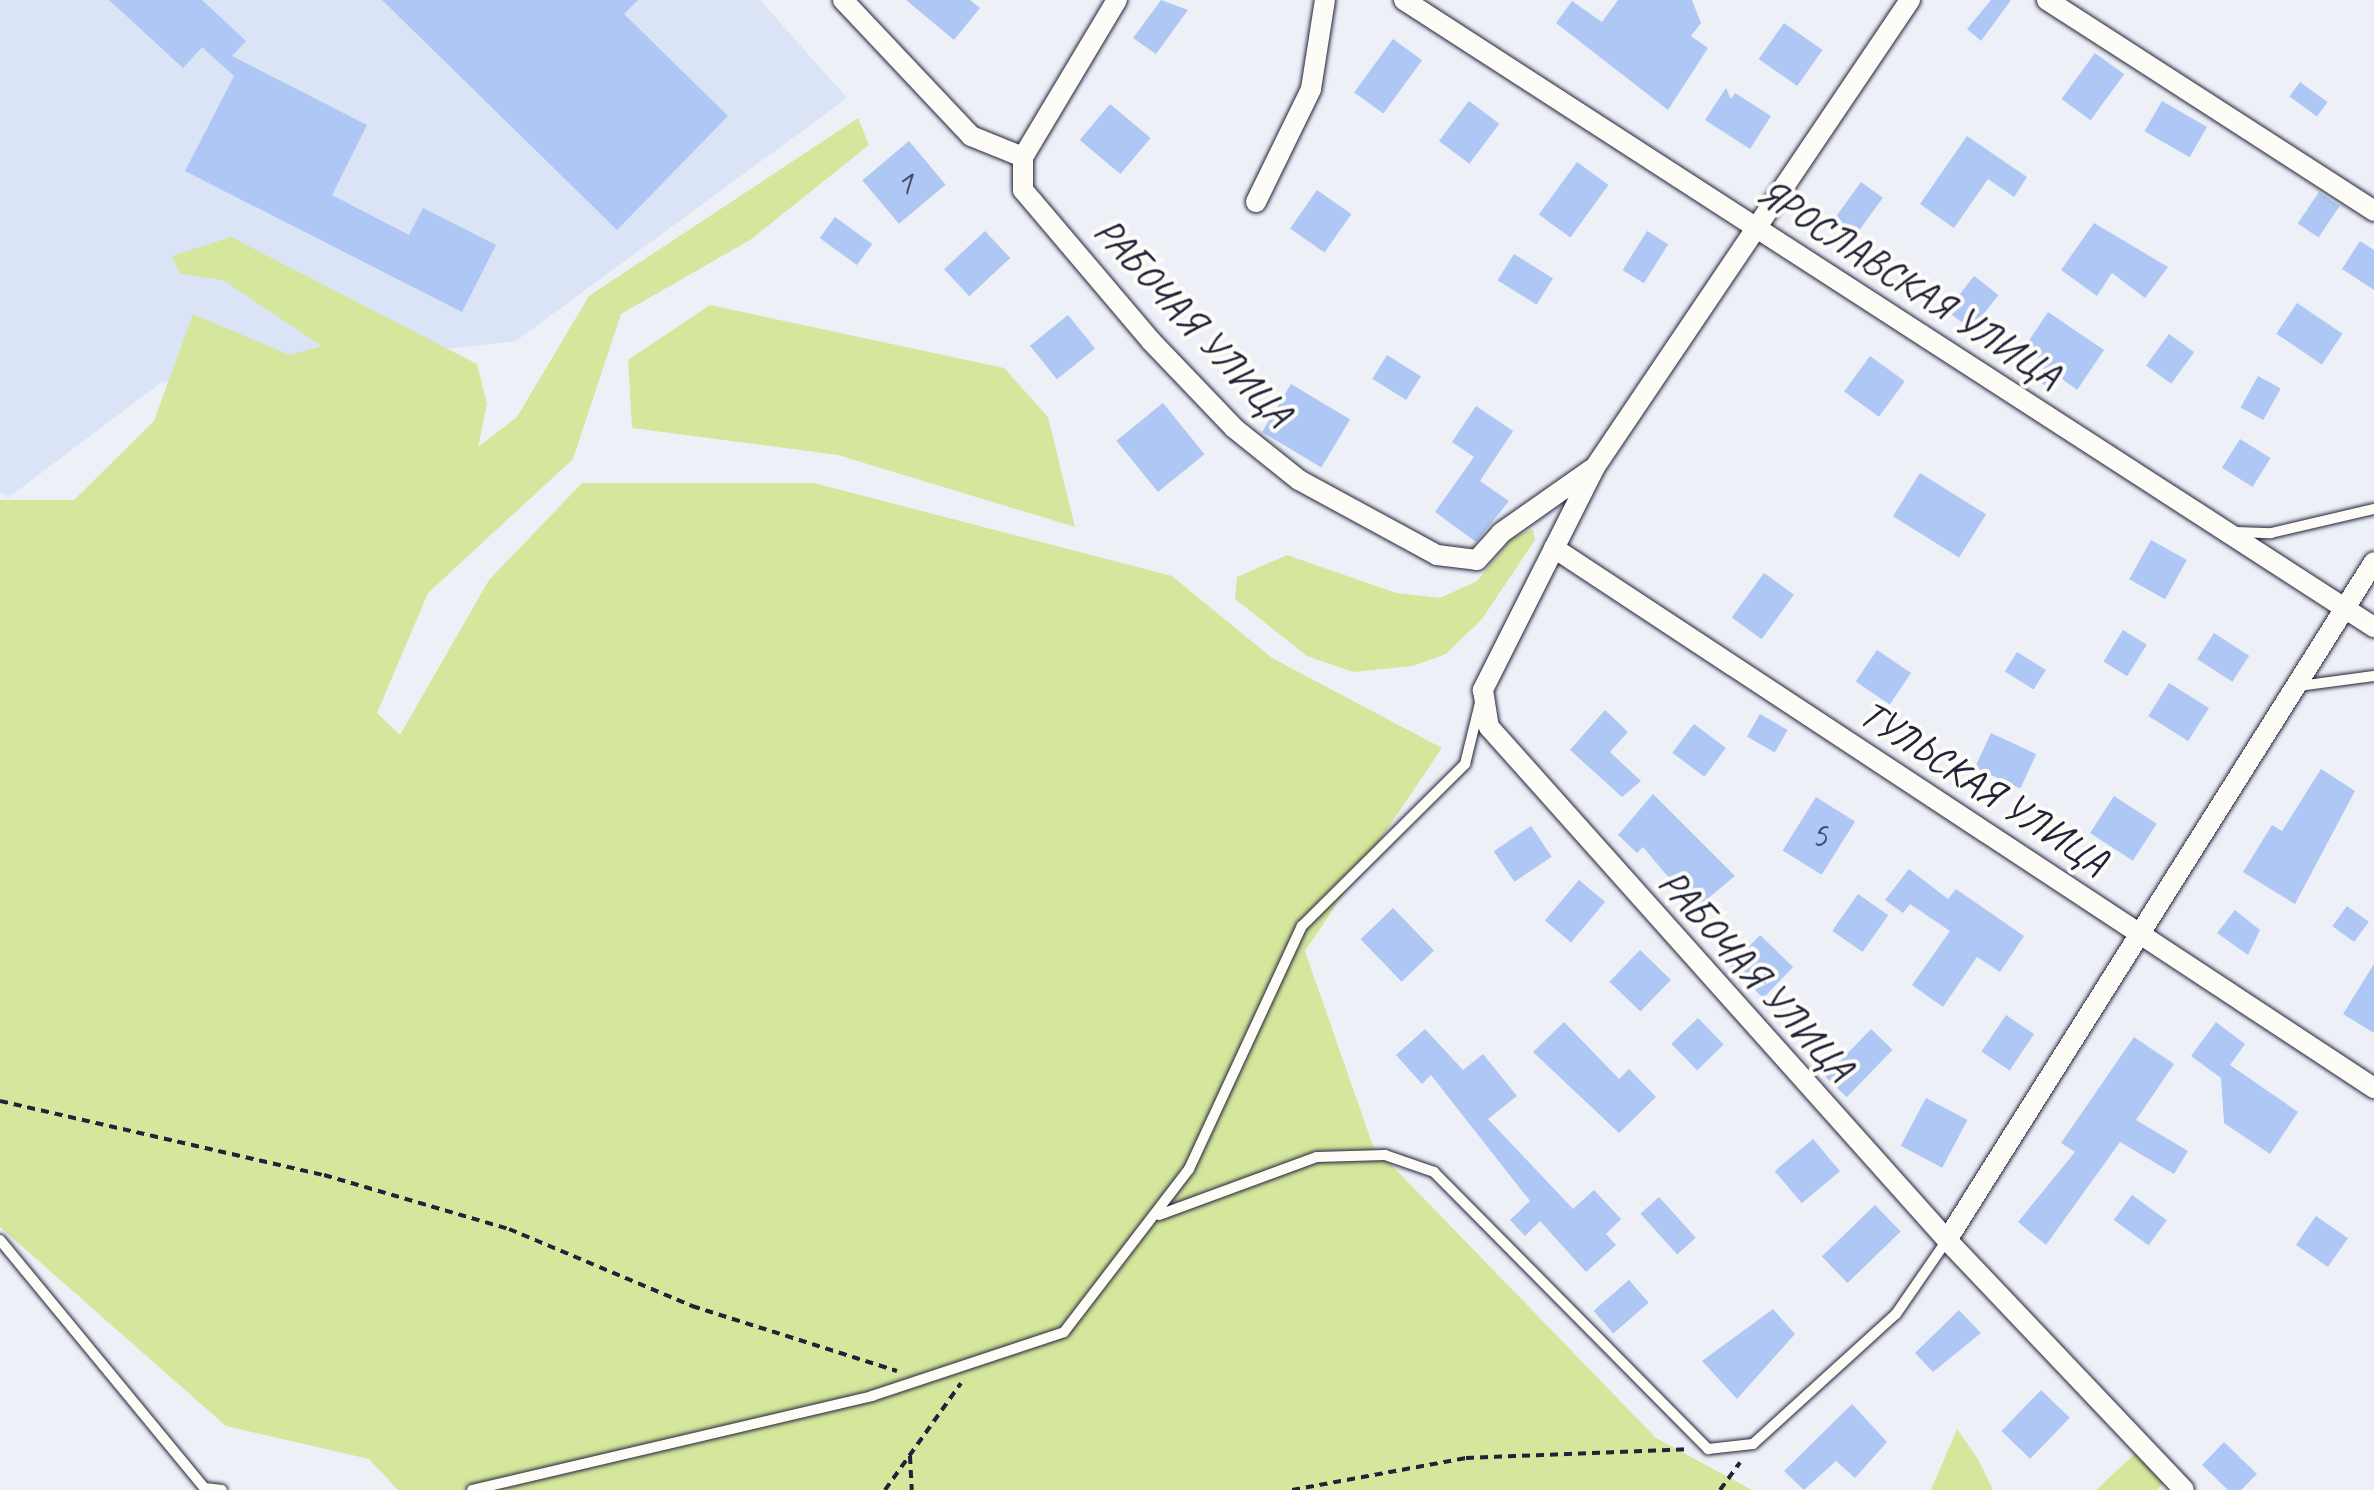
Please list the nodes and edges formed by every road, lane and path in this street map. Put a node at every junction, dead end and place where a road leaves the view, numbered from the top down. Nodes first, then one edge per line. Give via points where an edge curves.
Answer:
1 (843, 0) edge
2 (1117, 0) edge
3 (1325, 0) edge
4 (1404, 0) edge
5 (1910, 0) edge
6 (2047, 0) edge
7 (1023, 157) junction
8 (1256, 202) dead end
9 (2374, 211) edge
10 (1760, 229) junction
11 (1595, 467) junction
12 (2374, 509) edge
13 (2230, 532) junction
14 (1554, 548) junction
15 (2374, 562) edge
16 (2345, 607) junction
17 (2374, 627) edge
18 (2374, 676) edge
19 (2293, 687) junction
20 (1483, 690) junction
21 (2138, 931) junction
22 (2374, 1088) edge
23 (0, 1101) edge
24 (1159, 1215) junction
25 (0, 1240) edge
26 (1947, 1240) junction
27 (977, 1361) junction
28 (922, 1379) junction
29 (1753, 1444) junction
30 (1708, 1449) junction
31 (910, 1455) junction
32 (205, 1489) edge
33 (222, 1490) edge
34 (472, 1490) edge
35 (885, 1490) edge
36 (912, 1490) edge
37 (1292, 1490) edge
38 (1720, 1490) edge
39 (2184, 1490) edge

1 - 7 street via 971,136
2 - 7 street
3 - 8 street via 1311,89
4 - 10 street, ЯРОСЛАВСКАЯ УЛИЦА
5 - 10 street
6 - 9 street
7 - 11 street, РАБОЧАЯ УЛИЦА via 1023,190 1234,428 1299,480 1437,555 1477,560 1501,533
10 - 11 street
10 - 13 street, ЯРОСЛАВСКАЯ УЛИЦА
11 - 14 street
12 - 13 lane via 2271,533
13 - 16 street, ЯРОСЛАВСКАЯ УЛИЦА
14 - 20 street
14 - 21 street, ТУЛЬСКАЯ УЛИЦА
15 - 16 street
16 - 17 street, ЯРОСЛАВСКАЯ УЛИЦА
16 - 19 street
18 - 19 lane
19 - 21 street
20 - 24 lane via 1465,764 1302,926 1189,1169
20 - 26 street, РАБОЧАЯ УЛИЦА via 1489,727 1511,758
21 - 22 street, ТУЛЬСКАЯ УЛИЦА
21 - 26 street
23 - 28 path via 324,1175 509,1229 692,1306
24 - 27 lane via 1064,1332
24 - 30 lane via 1317,1157 1385,1155 1434,1172
25 - 32 lane
26 - 29 lane via 1896,1314
26 - 39 street, РАБОЧАЯ УЛИЦА
27 - 28 lane
27 - 31 path
28 - 34 lane
29 - 30 lane
29 - 38 path
30 - 37 path via 1466,1458
31 - 35 path
31 - 36 path
32 - 33 lane

